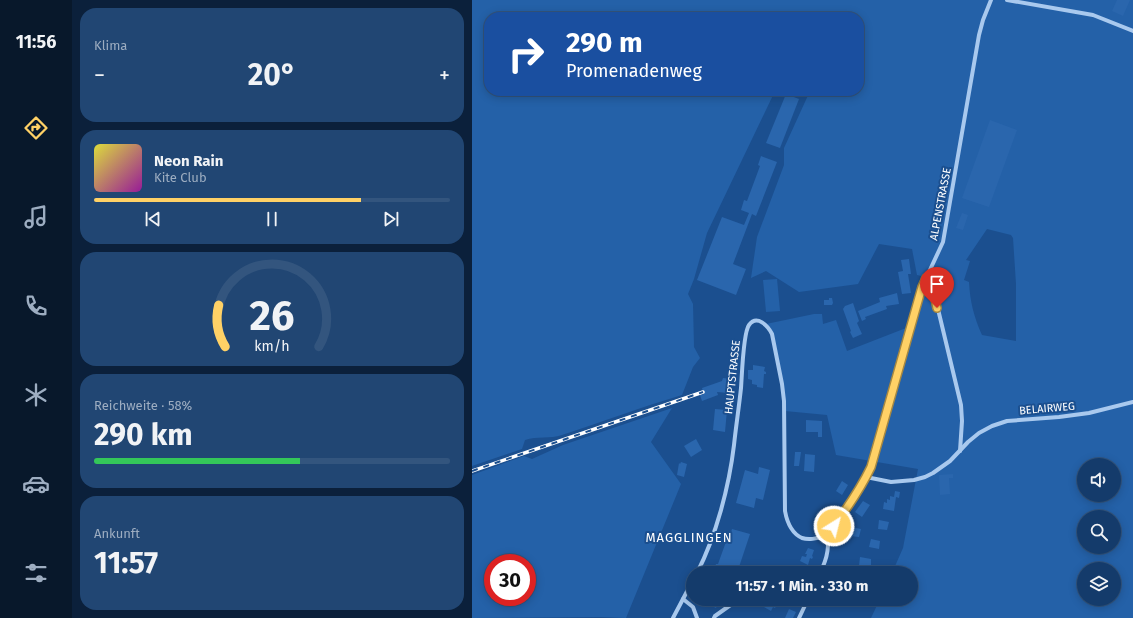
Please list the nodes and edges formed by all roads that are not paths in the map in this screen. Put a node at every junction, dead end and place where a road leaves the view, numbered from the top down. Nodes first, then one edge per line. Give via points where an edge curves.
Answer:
1 (991, 0) edge
2 (1007, 0) edge
3 (1133, 31) edge
4 (926, 278) junction
5 (1133, 402) edge
6 (961, 439) junction
7 (968, 442) junction
8 (960, 452) junction
9 (866, 477) junction
10 (826, 534) junction
11 (700, 566) edge
12 (823, 566) edge
13 (686, 593) edge
14 (683, 599) junction
15 (729, 606) edge
16 (805, 606) edge
17 (673, 618) edge
18 (697, 618) edge
19 (714, 618) edge
20 (799, 618) edge

1 - 4 street, ALPENSTRASSE via 979,35 943,242
2 - 3 street via 1093,16
4 - 6 street via 931,280 961,405
4 - 9 street, ALPENSTRASSE via 876,451
5 - 7 street, BELAIRWEG via 1089,413 1007,421 979,433
6 - 7 street
6 - 8 street
7 - 8 street, BELAIRWEG
8 - 9 street, BELAIRWEG via 933,473 914,480 891,482
9 - 10 street, ALPENSTRASSE
10 - 11 street, HAUPTSTRASSE via 815,539 805,538 794,532 788,522 785,510 785,411 782,384 772,334 762,322 754,322 748,326 745,338 734,446 725,494
10 - 12 street via 829,547
13 - 14 street
14 - 17 street
14 - 18 street via 693,607
15 - 19 street
16 - 20 street

